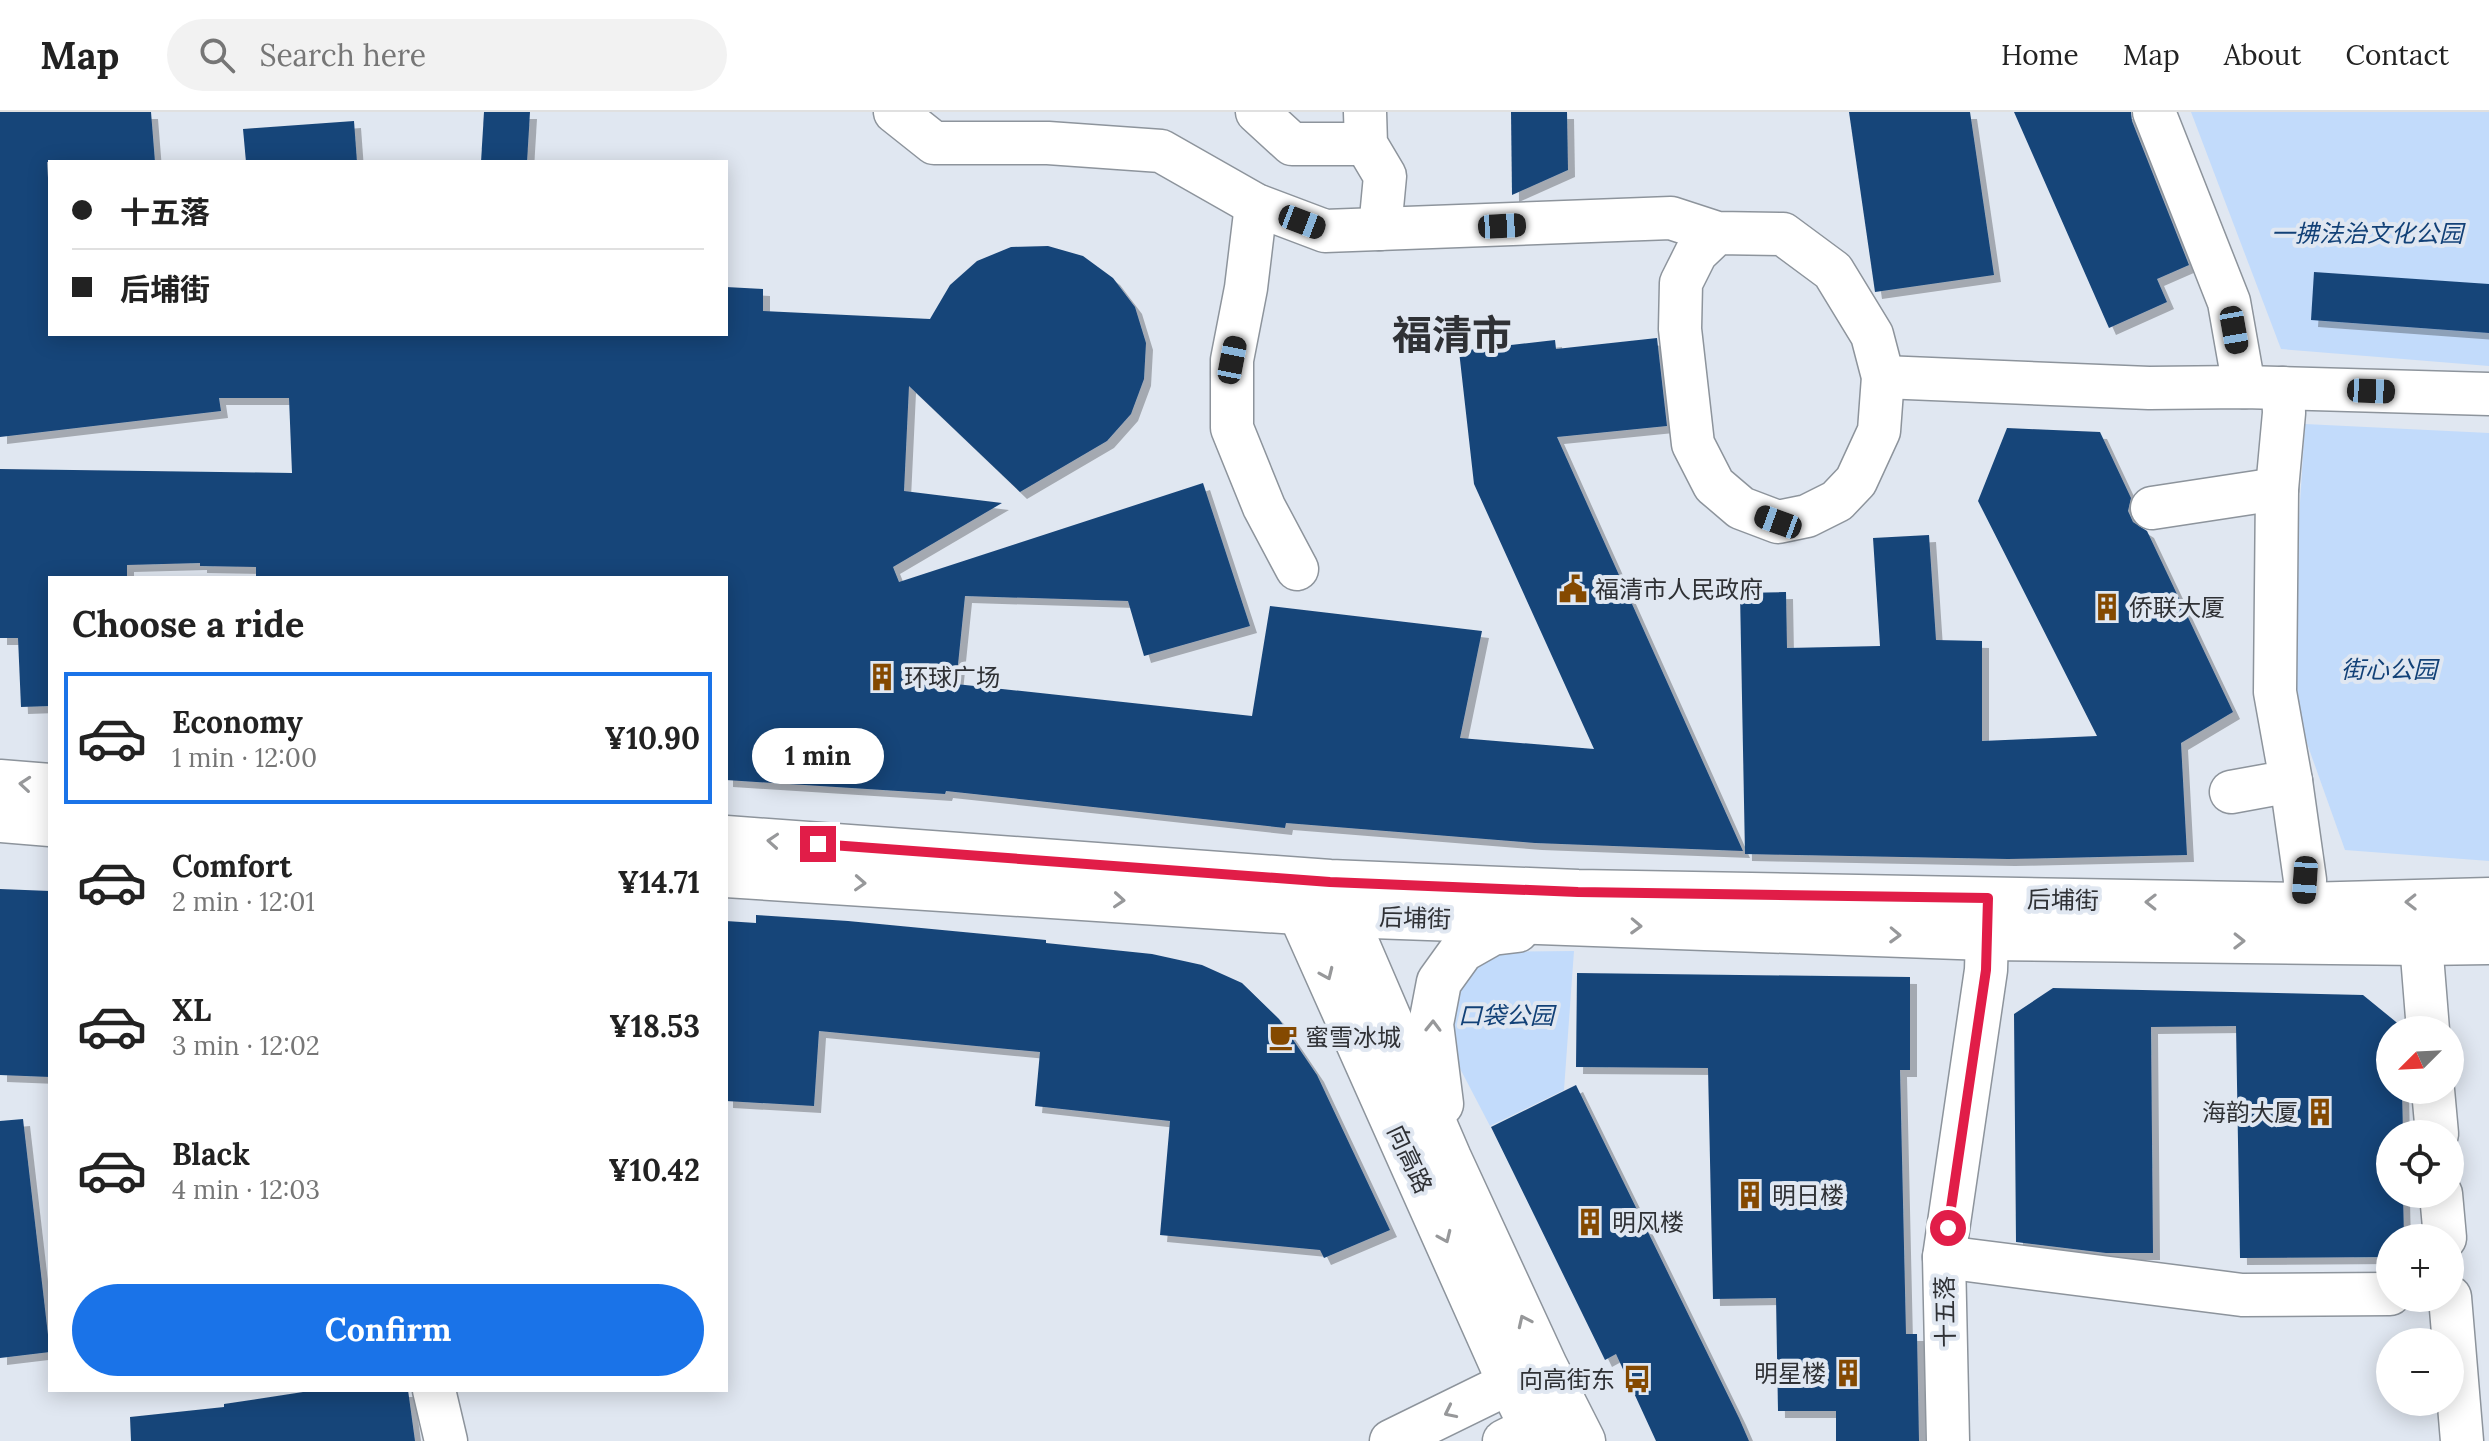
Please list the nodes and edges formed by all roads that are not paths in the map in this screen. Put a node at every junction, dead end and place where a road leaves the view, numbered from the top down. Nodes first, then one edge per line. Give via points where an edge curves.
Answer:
1 (895, 112) edge
2 (1257, 112) edge
3 (2154, 112) edge
4 (1366, 128) edge
5 (1256, 205) junction
6 (1380, 229) junction
7 (1717, 233) junction
8 (1883, 377) junction
9 (2264, 387) junction
10 (2489, 394) edge
11 (2277, 489) junction
12 (2152, 508) dead end
13 (1297, 569) dead end
14 (2291, 781) junction
15 (0, 782) edge
16 (48, 786) edge
17 (2231, 792) dead end
18 (0, 820) edge
19 (48, 824) edge
20 (728, 838) edge
21 (728, 875) edge
22 (1292, 894) junction
23 (1337, 898) junction
24 (2489, 900) edge
25 (2304, 905) junction
26 (1987, 918) junction
27 (1558, 924) junction
28 (2489, 942) edge
29 (2421, 943) junction
30 (2427, 1016) edge
31 (1449, 1158) junction
32 (1944, 1257) junction
33 (2376, 1294) edge
34 (2451, 1312) edge
35 (1527, 1374) junction
36 (434, 1392) edge
37 (459, 1392) edge
38 (1545, 1432) edge
39 (446, 1441) edge
40 (471, 1441) edge
41 (1391, 1441) edge
42 (1948, 1441) edge
43 (2462, 1441) edge

1 - 5 street via 934,143 1048,143 1161,151
2 - 4 street via 1292,144
3 - 9 street
4 - 6 street via 1385,176
5 - 6 street via 1325,231
5 - 13 street via 1232,360 1232,428 1264,507
6 - 7 street via 1671,218
7 - 8 street via 1783,234 1833,271 1872,335
7 - 8 street via 1696,253 1681,283 1680,329 1693,444 1714,485 1741,508 1778,522 1807,516 1837,501 1856,481 1879,431
8 - 9 street via 2149,388
9 - 10 street
9 - 11 street via 2284,413
11 - 12 street
11 - 14 street via 2275,692
14 - 17 street
14 - 25 street
16 -> 15 main road
18 - 19 main road
22 -> 20 main road, 后埔街
21 -> 22 main road, 后埔街
22 - 23 main road, 后埔街
22 -> 35 main road, 向高路
23 - 26 main road, 后埔街 via 1578,892
23 - 27 main road, 后埔街
23 - 31 main road, 向高路
24 -> 25 main road, 后埔街
25 -> 26 main road, 后埔街
27 -> 26 main road, 后埔街
26 -> 29 main road, 后埔街
26 - 32 street, 十五落 via 1986,970
31 -> 27 main road, 向高路 via 1431,1024 1439,982 1462,950 1492,933
28 - 29 main road, 后埔街
29 - 30 street
35 -> 31 main road, 向高路
32 - 33 street via 2242,1295
32 - 42 street, 十五落
34 - 43 street
35 - 38 main road, 向高路
35 -> 41 street
36 - 39 street
37 - 40 street

